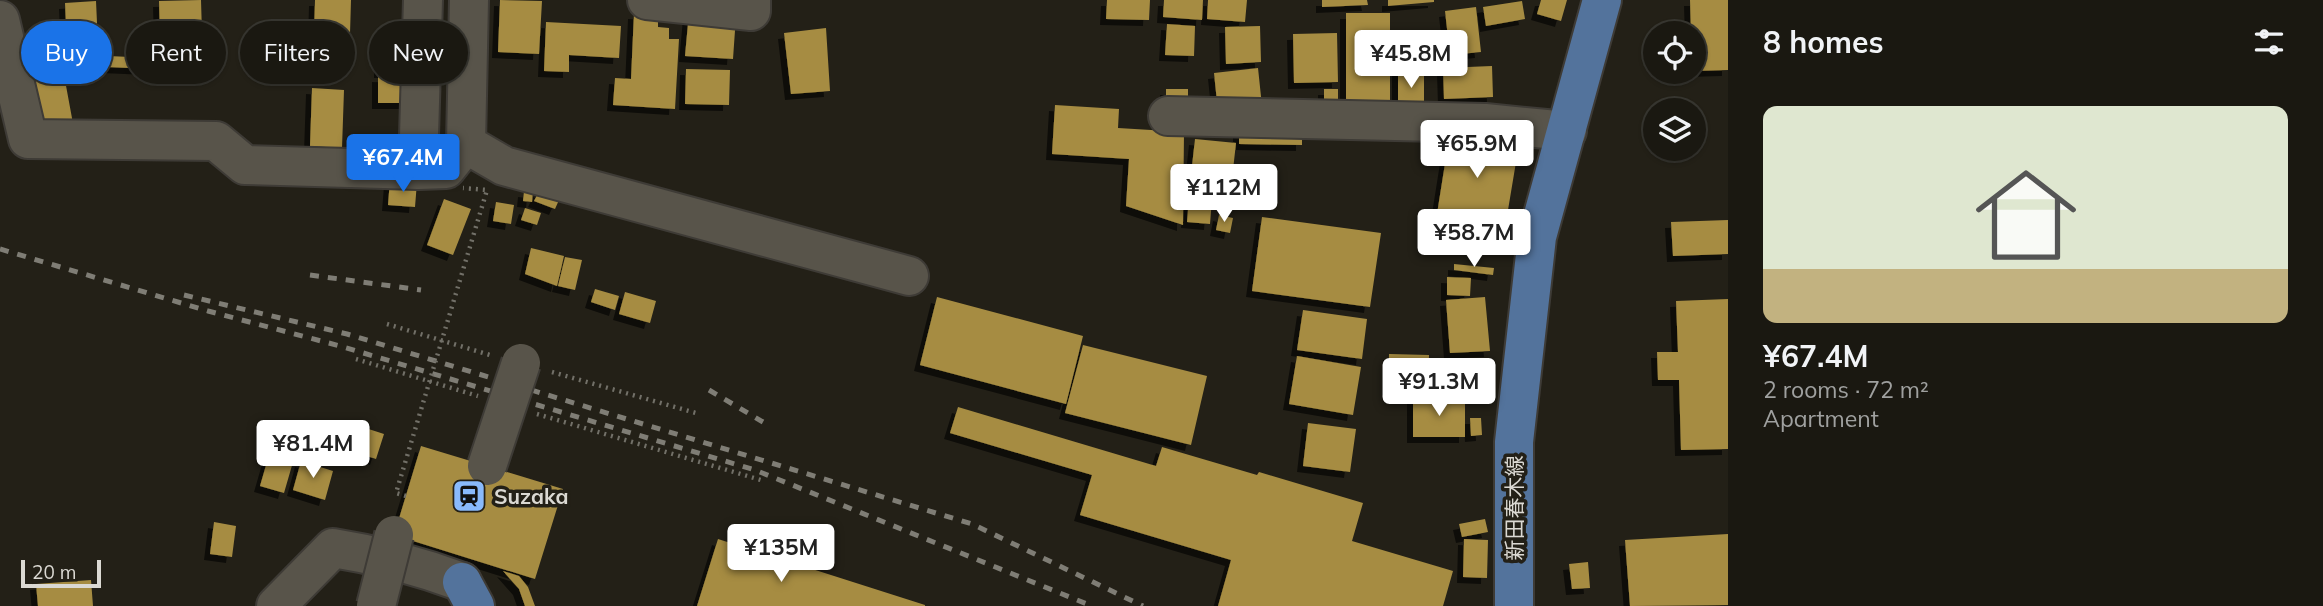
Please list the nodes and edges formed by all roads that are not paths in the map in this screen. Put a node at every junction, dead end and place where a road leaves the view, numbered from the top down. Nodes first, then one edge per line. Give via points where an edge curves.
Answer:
1 (423, 0) edge
2 (469, 0) edge
3 (647, 0) edge
4 (751, 0) edge
5 (1602, 0) edge
6 (0, 20) edge
7 (1168, 116) dead end
8 (1567, 131) junction
9 (466, 144) junction
10 (418, 170) junction
11 (909, 276) dead end
12 (521, 363) dead end
13 (487, 466) dead end
14 (394, 536) dead end
15 (468, 594) edge
16 (275, 606) edge
17 (376, 606) edge
18 (1514, 606) edge

1 - 10 street
2 - 9 street
3 - 4 street via 751,11
5 - 8 main road, 新田春木線
6 - 10 street via 28,139 216,141 245,165
7 - 8 street via 1485,123
8 - 18 main road, 新田春木線 via 1537,237 1514,442
9 - 10 street via 446,169
9 - 11 street via 504,166
12 - 13 street, bridge
14 - 17 street, bridge
15 - 16 street via 418,565 333,548

